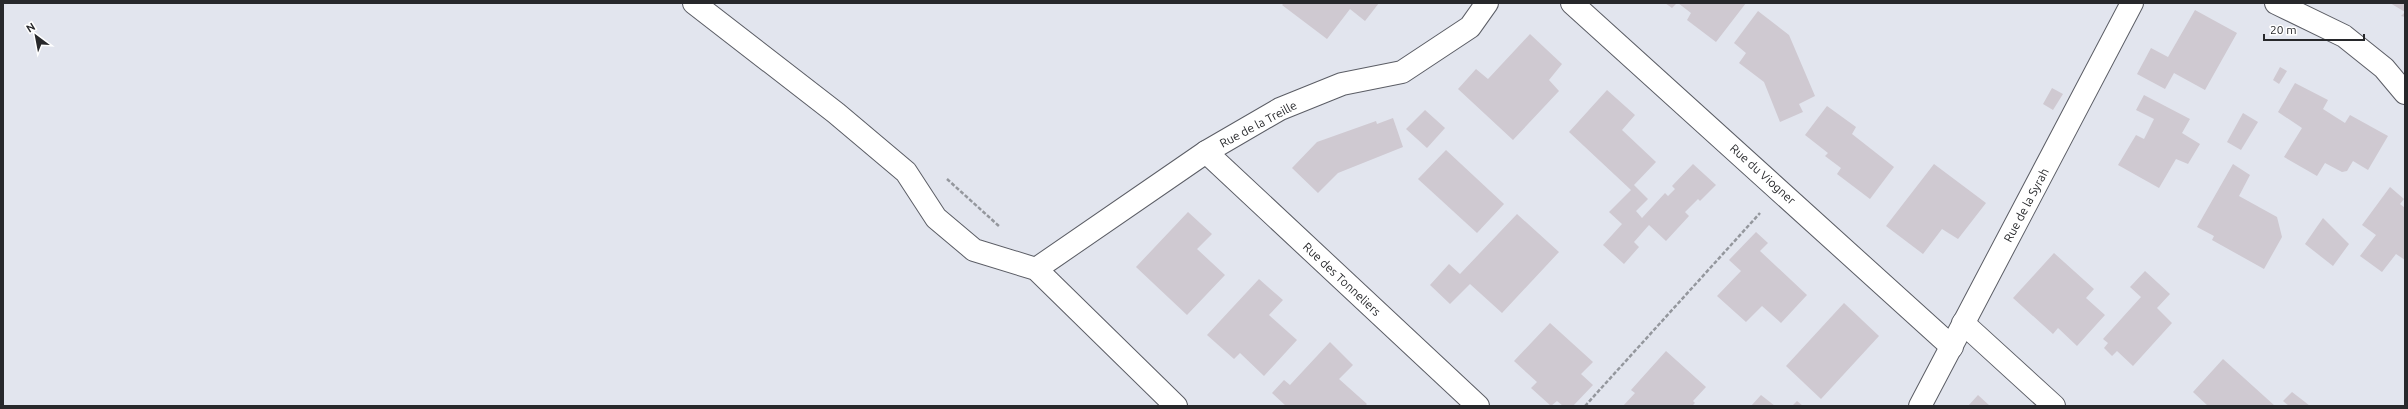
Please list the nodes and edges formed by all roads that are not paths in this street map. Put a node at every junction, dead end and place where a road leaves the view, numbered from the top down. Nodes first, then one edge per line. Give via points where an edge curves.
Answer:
1 (694, 3) edge
2 (1488, 3) edge
3 (1572, 3) edge
4 (2132, 3) edge
5 (2276, 3) edge
6 (2405, 93) edge
7 (1206, 152) junction
8 (1036, 269) junction
9 (1963, 323) junction
10 (1952, 347) junction
11 (1176, 406) edge
12 (1478, 406) edge
13 (1920, 406) edge
14 (2054, 406) edge

1 - 8 street via 836,113 906,172 936,218 974,250
2 - 7 street, Rue de la Treille via 1470,26 1402,72 1342,84 1280,109
3 - 10 street, Rue du Viogner
4 - 9 street, Rue de la Syrah
5 - 6 street via 2344,36 2384,68
7 - 8 street, Rue de la Treille
7 - 12 street, Rue des Tonneliers
8 - 11 street
9 - 10 street, Rue de la Syrah
9 - 14 street
10 - 13 street, Rue de la Syrah

